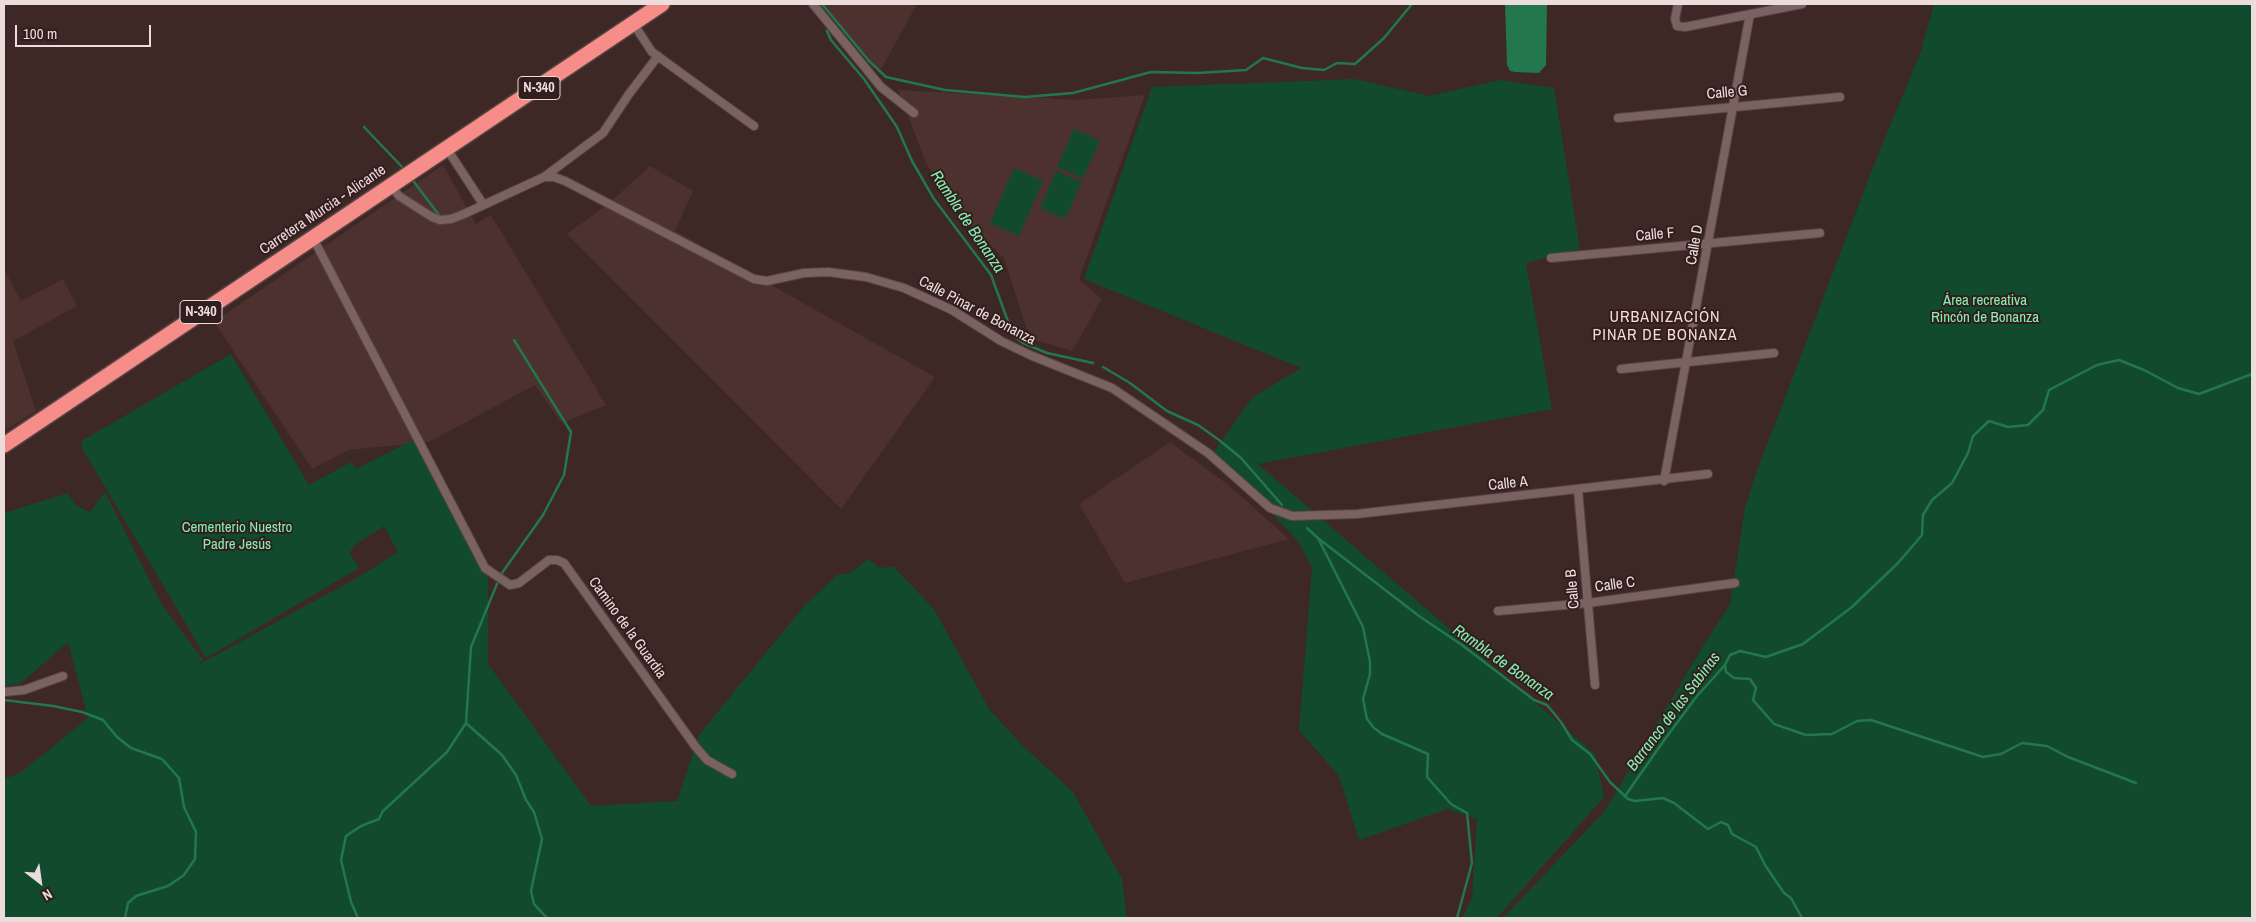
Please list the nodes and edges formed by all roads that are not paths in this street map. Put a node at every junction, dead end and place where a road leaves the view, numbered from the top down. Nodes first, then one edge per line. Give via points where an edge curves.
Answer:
1 (662, 4) edge
2 (813, 4) edge
3 (1678, 4) edge
4 (1802, 4) edge
5 (1750, 14) junction
6 (633, 23) junction
7 (658, 56) junction
8 (1840, 97) dead end
9 (1734, 106) junction
10 (914, 113) dead end
11 (1618, 118) dead end
12 (754, 126) dead end
13 (447, 149) junction
14 (544, 177) junction
15 (395, 183) junction
16 (483, 204) junction
17 (1820, 233) dead end
18 (313, 238) junction
19 (1709, 244) junction
20 (1551, 258) dead end
21 (1774, 354) dead end
22 (1687, 362) junction
23 (1621, 369) dead end
24 (4, 445) edge
25 (1708, 474) dead end
26 (1664, 481) junction
27 (1578, 490) junction
28 (1311, 516) joint
29 (1735, 583) dead end
30 (1588, 603) junction
31 (1498, 611) dead end
32 (63, 676) dead end
33 (1596, 685) dead end
34 (4, 692) edge
35 (732, 774) dead end

1 - 6 highway, Carretera Murcia - Alicante / N-340
2 - 10 street via 881,87
3 - 5 street via 1677,26
4 - 5 street
5 - 9 street, Calle D
6 - 7 street
6 - 13 highway, Carretera Murcia - Alicante / N-340
7 - 12 street
7 - 14 street via 603,133
8 - 9 street, Calle G
9 - 11 street, Calle G
9 - 19 street, Calle D
13 - 15 highway, Carretera Murcia - Alicante / N-340
13 - 16 street
14 - 16 street
14 - 28 street, Calle Pinar de Bonanza via 565,181 754,279 767,281 804,273 847,274 880,280 927,297 1001,341 1112,388 1208,453 1270,508 1292,516
15 - 16 street via 399,196 440,220 451,219
15 - 18 highway, Carretera Murcia - Alicante / N-340
17 - 19 street, Calle F
18 - 24 highway, Carretera Murcia - Alicante / N-340
18 - 35 street, Camino de la Guardia via 485,568 510,585 519,583 549,560 564,563 706,760
19 - 20 street, Calle F
19 - 22 street, Calle D
21 - 22 street
22 - 23 street
22 - 26 street, Calle D
25 - 26 street, Calle A
26 - 27 street, Calle A
27 - 28 street, Calle A
27 - 30 street, Calle B
29 - 30 street, Calle C
30 - 31 street, Calle C
30 - 33 street, Calle B
32 - 34 street via 24,690

